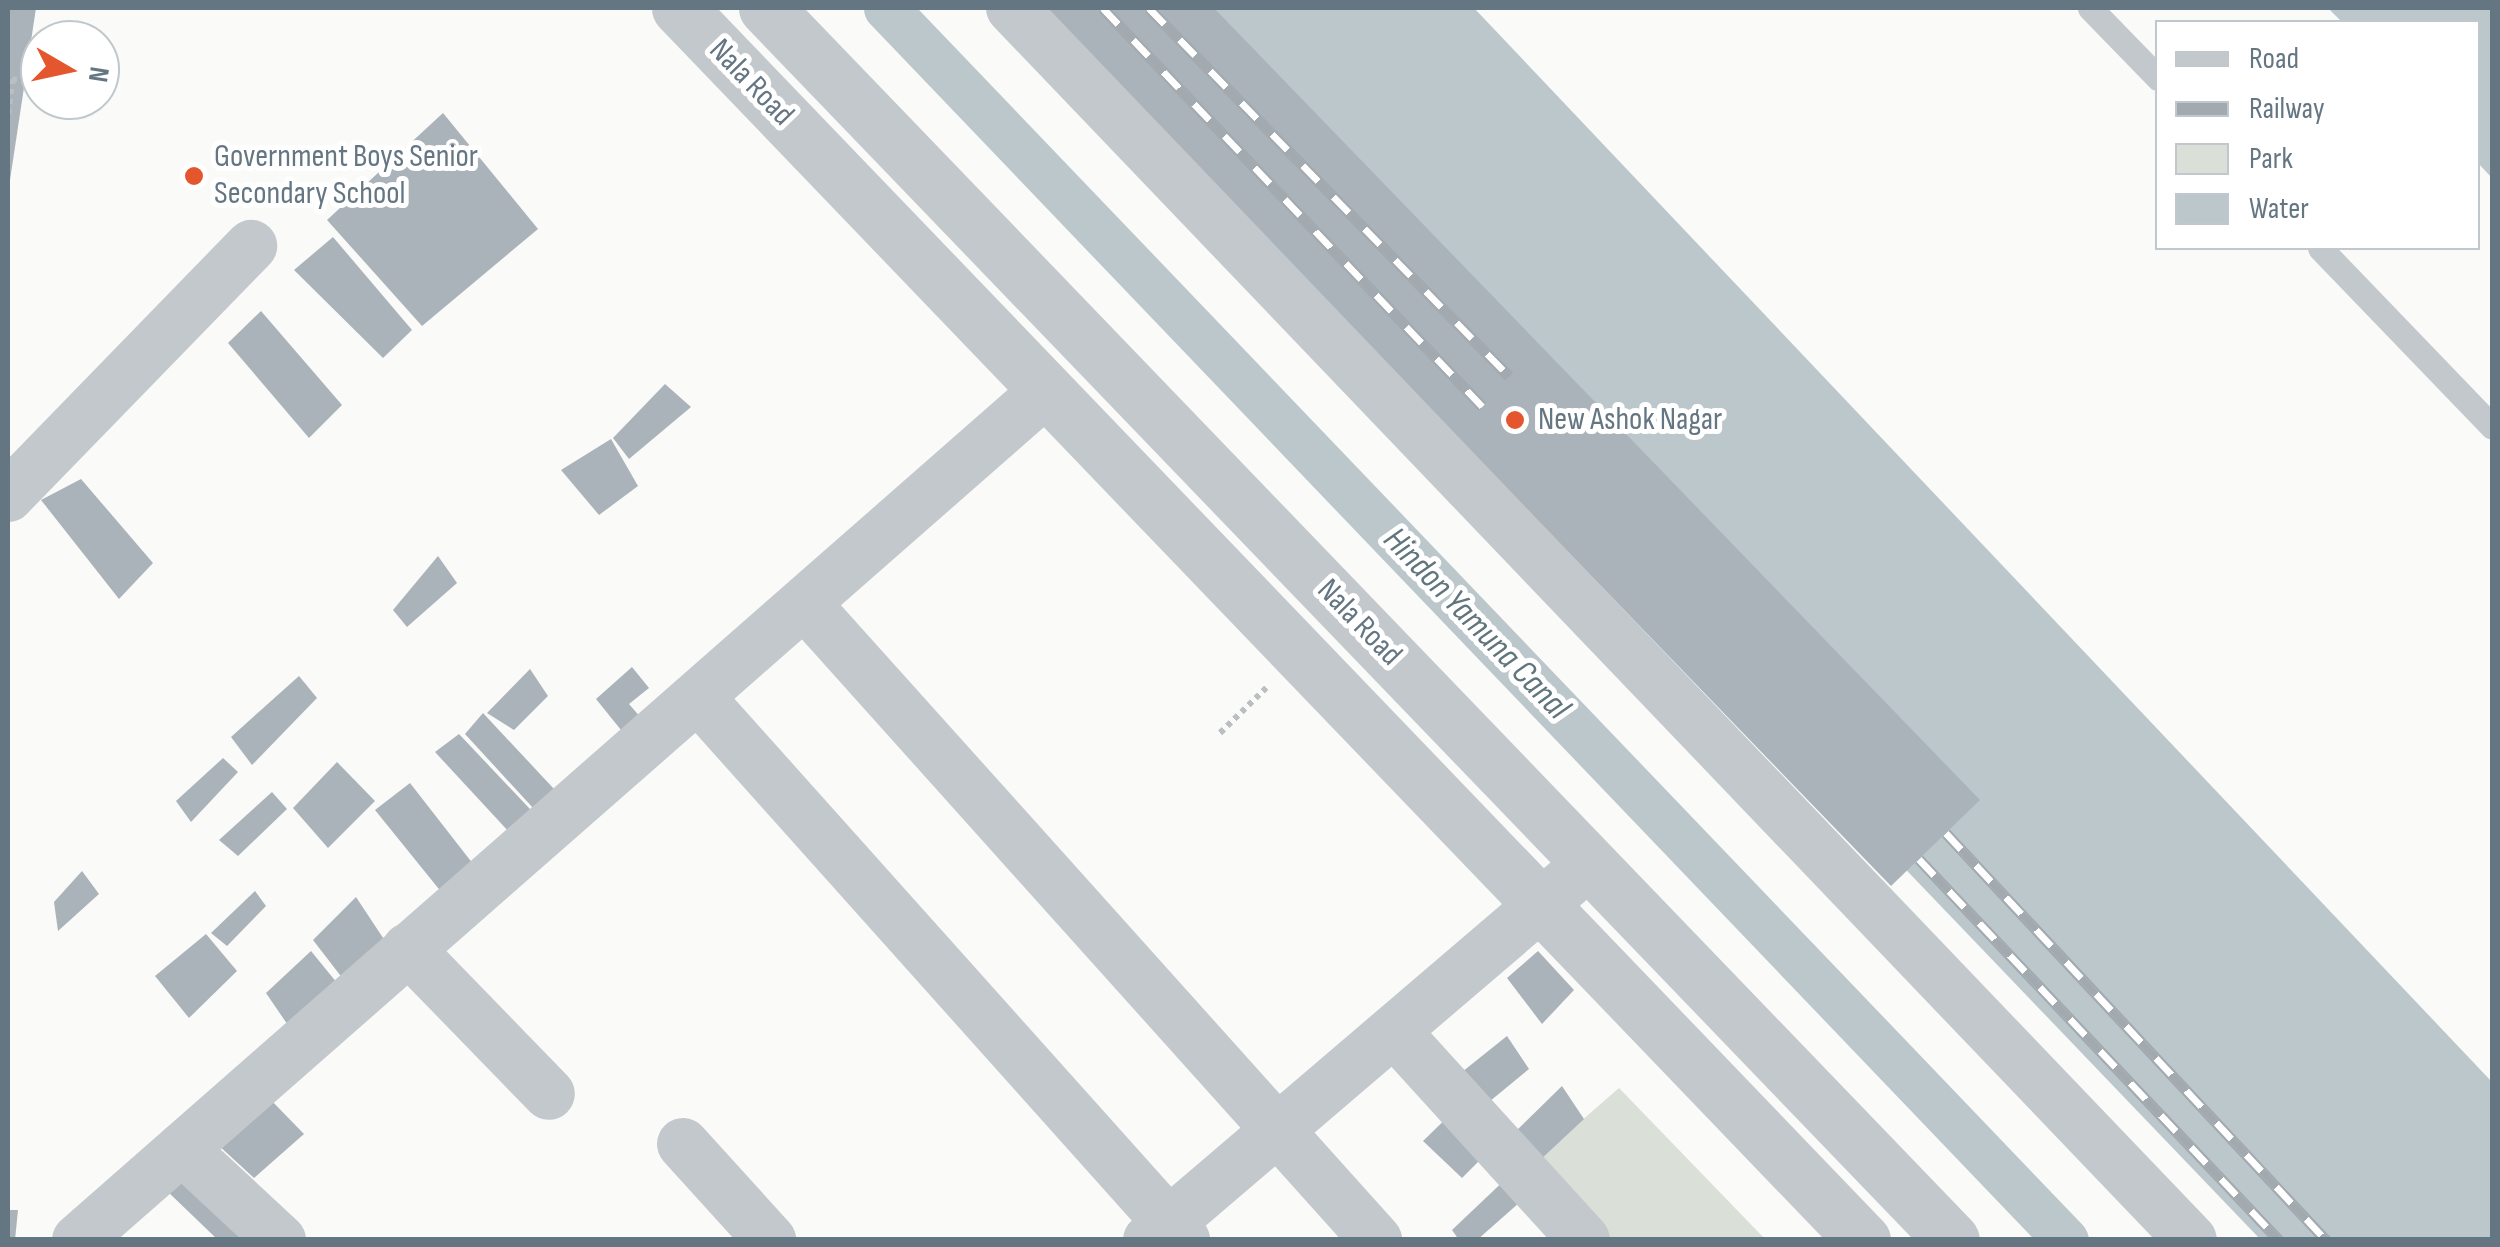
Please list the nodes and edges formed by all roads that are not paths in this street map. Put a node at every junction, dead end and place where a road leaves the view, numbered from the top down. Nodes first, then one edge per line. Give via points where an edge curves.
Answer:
1 (679, 8) edge
2 (766, 8) edge
3 (1012, 8) edge
4 (2090, 8) edge
5 (2155, 75) edge
6 (251, 246) dead end
7 (2322, 250) edge
8 (1047, 390) junction
9 (1144, 399) junction
10 (2492, 427) edge
11 (1098, 443) junction
12 (8, 496) edge
13 (805, 604) junction
14 (698, 698) junction
15 (1590, 863) junction
16 (1540, 905) junction
17 (408, 949) junction
18 (1394, 1031) junction
19 (548, 1094) dead end
20 (1275, 1130) junction
21 (683, 1144) dead end
22 (182, 1149) junction
23 (1167, 1234) edge
24 (78, 1240) edge
25 (280, 1240) edge
26 (770, 1240) edge
27 (1376, 1240) edge
28 (1584, 1240) edge
29 (1864, 1240) edge
30 (1952, 1240) edge
31 (2191, 1240) edge

1 - 8 street, Nala Road
2 - 9 street, Nala Road
3 - 31 street
4 - 5 lane
6 - 12 street
7 - 10 lane
8 - 11 street, Nala Road
8 - 13 street
9 - 11 street
9 - 15 street, Nala Road
11 - 16 street, Nala Road
13 - 14 street
13 - 20 street
14 - 17 street
14 - 23 street
15 - 16 street
15 - 30 street, Nala Road
16 - 18 street
16 - 29 street, Nala Road
17 - 19 street
17 - 22 street
18 - 20 street
18 - 28 street
20 - 23 street
20 - 27 street
21 - 26 street
22 - 24 street
22 - 25 street

